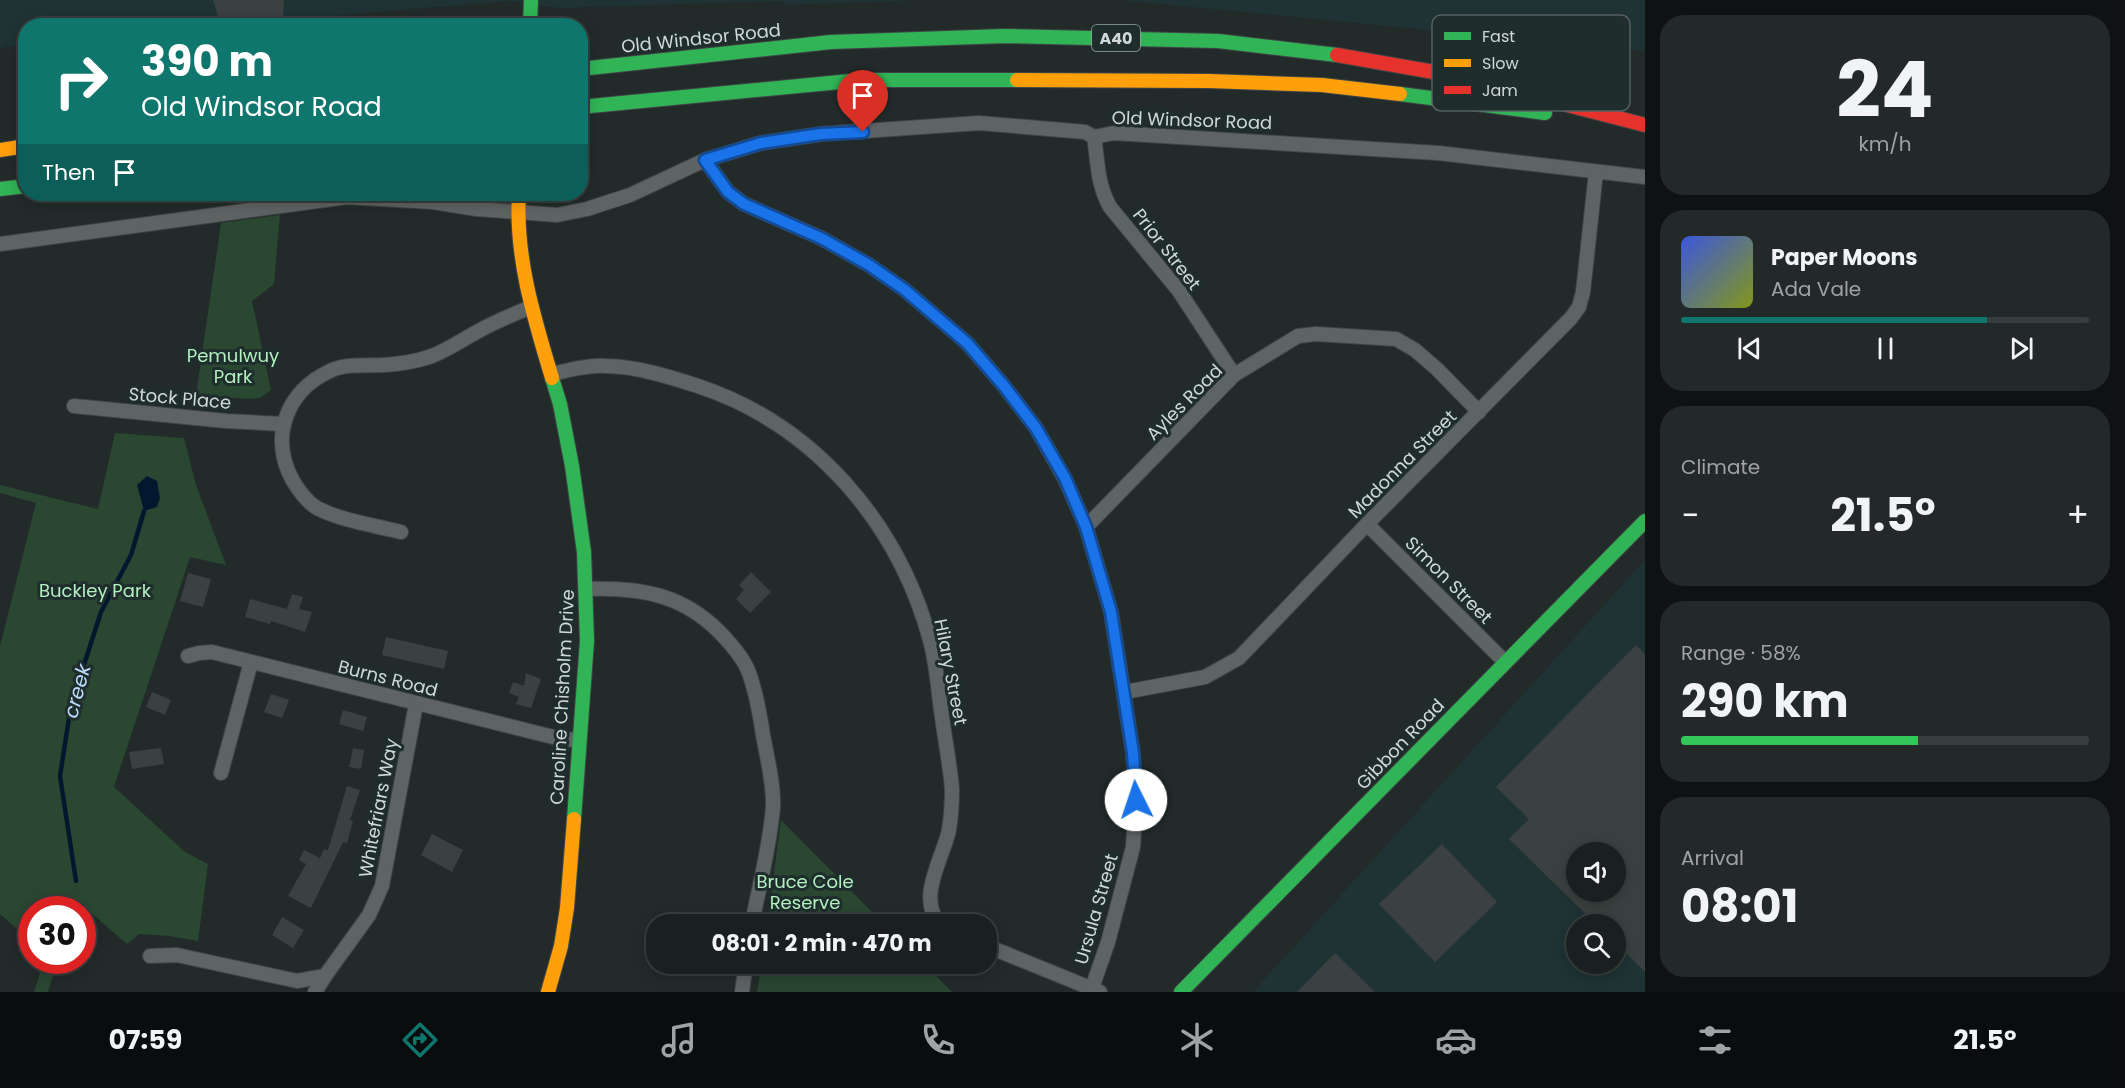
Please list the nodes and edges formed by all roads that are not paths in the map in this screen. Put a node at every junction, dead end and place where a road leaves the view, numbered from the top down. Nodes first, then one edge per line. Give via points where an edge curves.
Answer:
1 (531, 0) edge
2 (530, 18) edge
3 (588, 68) edge
4 (1432, 72) edge
5 (1432, 97) edge
6 (588, 106) edge
7 (1534, 111) edge
8 (1588, 111) edge
9 (1645, 126) edge
10 (1094, 137) junction
11 (18, 147) edge
12 (0, 150) edge
13 (705, 160) junction
14 (1596, 172) junction
15 (1645, 177) edge
16 (18, 187) edge
17 (0, 189) edge
18 (317, 201) edge
19 (416, 201) edge
20 (519, 201) edge
21 (518, 212) junction
22 (0, 244) edge
23 (531, 307) junction
24 (552, 374) junction
25 (1234, 375) junction
26 (74, 406) dead end
27 (1479, 412) junction
28 (283, 424) junction
29 (1645, 521) edge
30 (1367, 524) junction
31 (1086, 527) junction
32 (401, 532) dead end
33 (587, 589) junction
34 (188, 656) dead end
35 (250, 662) junction
36 (1505, 662) junction
37 (1125, 692) junction
38 (416, 704) junction
39 (579, 740) junction
40 (221, 773) dead end
41 (754, 914) edge
42 (933, 914) edge
43 (997, 950) edge
44 (150, 956) dead end
45 (744, 974) edge
46 (325, 976) junction
47 (296, 986) edge
48 (1096, 990) edge
49 (315, 992) edge
50 (548, 992) edge
51 (742, 992) edge
52 (1181, 992) edge

1 - 2 main road
3 - 4 main road, Old Windsor Road / A40 via 831,42 1005,36 1218,41 1325,53
5 - 6 main road, Old Windsor Road / A40 via 1322,85 1209,81 861,81
7 - 9 main road, Old Windsor Road / A40
8 - 9 main road, Old Windsor Road / A40
10 - 13 street, Old Windsor Road via 1084,132 979,123 821,134 761,143
10 - 14 street, Old Windsor Road via 1114,133 1438,153
10 - 25 street, Prior Street via 1099,183 1110,207 1179,291
11 - 12 main road
13 - 21 street, Old Windsor Road via 630,195 587,209 546,216
13 - 31 street, Ursula Street via 728,192 744,204 821,238 869,265 967,343 1036,428 1065,478
14 - 15 street, Old Windsor Road
14 - 27 street, Madonna Street via 1580,307
16 - 17 main road
18 - 22 street, Old Windsor Road
19 - 21 street, Old Windsor Road
20 - 21 main road, Caroline Chisholm Drive
21 - 23 main road, Caroline Chisholm Drive
23 - 24 main road, Caroline Chisholm Drive
23 - 28 street via 431,356 402,364 330,370 301,392 289,407
24 - 33 main road, Caroline Chisholm Drive via 577,492
24 - 42 street, Hilary Street via 606,366 660,374 725,395 795,435 826,462 880,526 903,567 931,642 952,790 949,829 931,895
25 - 27 street, Ayles Road via 1298,336 1396,339 1437,369
25 - 31 street, Ayles Road
26 - 28 street, Stock Place
27 - 30 street, Madonna Street
28 - 32 street via 284,463 306,498 332,514
29 - 36 main road, Gibbon Road
30 - 36 street, Simon Street
30 - 37 street, Madonna Street via 1239,658 1205,677
31 - 37 street, Ursula Street via 1111,612
33 - 39 main road, Caroline Chisholm Drive
33 - 41 street via 640,590 687,606 716,627 749,671 761,720 773,806
34 - 35 street, Burns Road via 212,652
35 - 38 street, Burns Road
35 - 40 street
36 - 52 main road, Gibbon Road
37 - 48 street, Ursula Street via 1136,800 1133,847
38 - 39 street, Burns Road
38 - 46 street, Whitefriars Way via 382,886 369,915
39 - 50 main road, Caroline Chisholm Drive via 567,908
43 - 48 street
44 - 47 street via 177,955
45 - 51 street
46 - 47 street
46 - 49 street, Whitefriars Way

